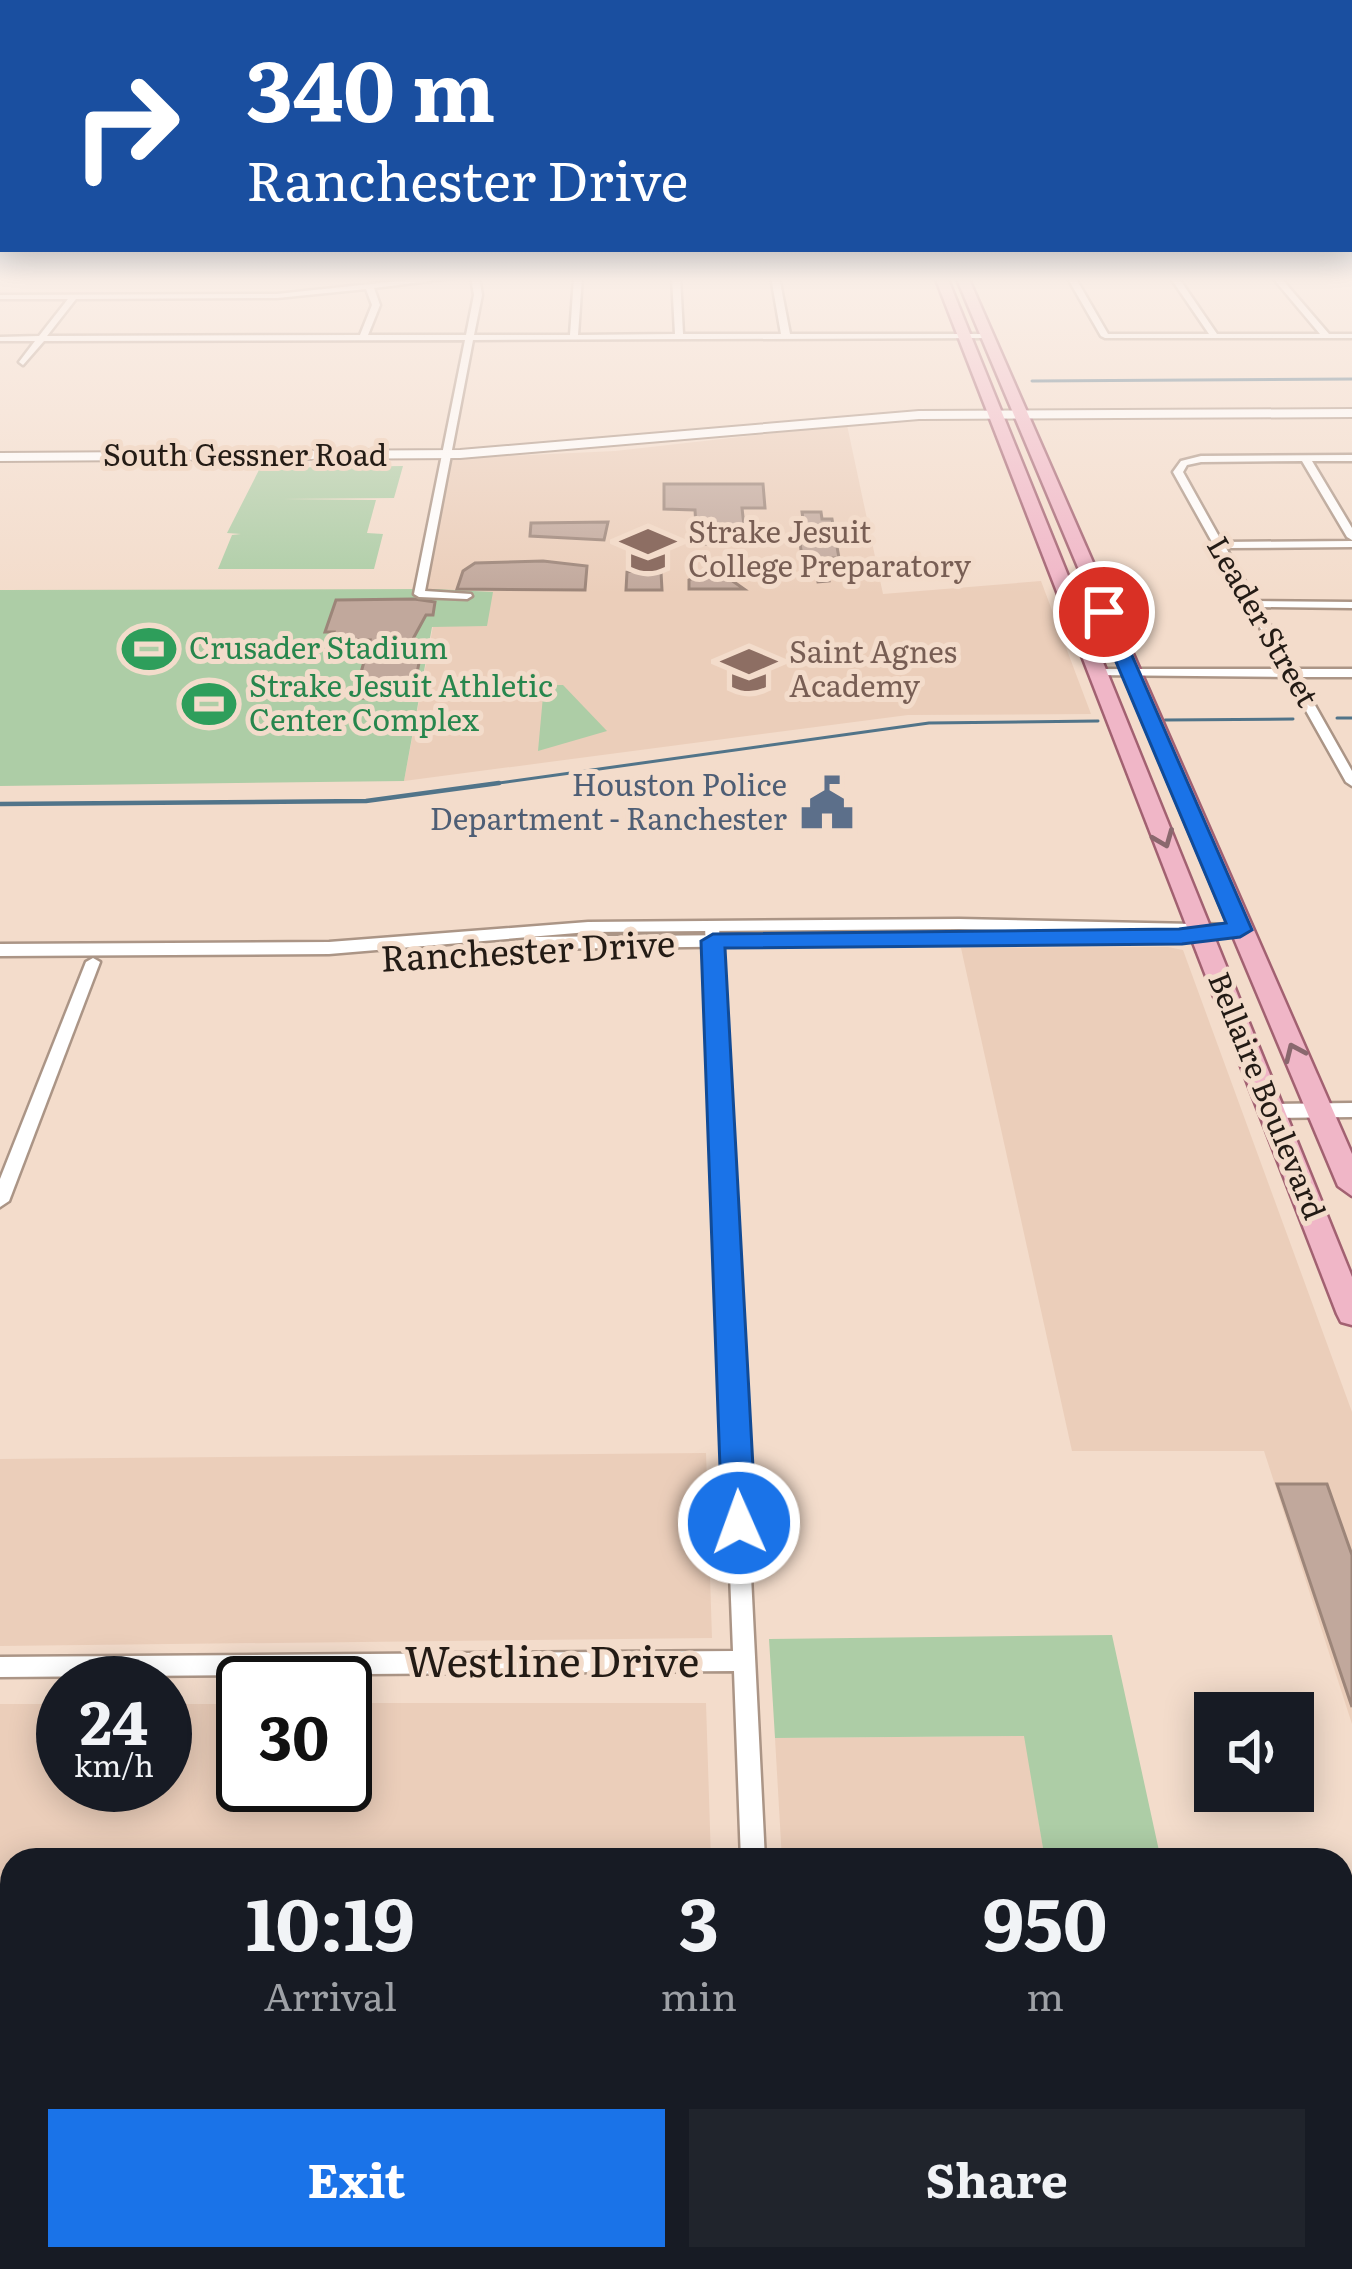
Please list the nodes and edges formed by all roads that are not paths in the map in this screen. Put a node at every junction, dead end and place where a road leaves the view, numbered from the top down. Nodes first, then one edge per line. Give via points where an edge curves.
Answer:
1 (459, 383) edge
2 (983, 383) edge
3 (1007, 383) edge
4 (1347, 410) edge
5 (994, 411) junction
6 (1019, 411) junction
7 (445, 450) junction
8 (0, 454) edge
9 (1305, 458) junction
10 (1352, 458) edge
11 (1032, 507) junction
12 (1059, 507) junction
13 (1352, 541) edge
14 (1218, 544) junction
15 (1063, 586) junction
16 (1093, 586) junction
17 (441, 594) junction
18 (466, 596) dead end
19 (1251, 604) junction
20 (1352, 605) edge
21 (455, 606) dead end
22 (1290, 672) junction
23 (1097, 673) junction
24 (1131, 673) junction
25 (1352, 673) edge
26 (1350, 773) edge
27 (1200, 930) junction
28 (1240, 930) junction
29 (713, 934) junction
30 (0, 950) edge
31 (281, 955) junction
32 (40, 956) junction
33 (93, 962) junction
34 (0, 963) edge
35 (1319, 1110) junction
36 (1352, 1110) edge
37 (1271, 1111) junction
38 (1352, 1186) edge
39 (0, 1201) edge
40 (1346, 1288) edge
41 (1352, 1314) edge
42 (745, 1661) junction
43 (0, 1667) edge
44 (753, 1848) edge

1 - 7 street
2 - 5 main road, Bellaire Boulevard
3 - 6 main road, Bellaire Boulevard
4 - 6 main road, South Gessner Road
5 - 6 main road, South Gessner Road
5 - 7 main road, South Gessner Road
5 - 11 main road, Bellaire Boulevard
6 - 12 main road, Bellaire Boulevard
7 - 8 main road, South Gessner Road
7 - 17 street via 419,594
9 - 10 street
9 - 13 street
9 - 14 street, Leader Street via 1184,464 1178,476
11 - 12 main road
11 - 15 main road, Bellaire Boulevard
12 - 16 main road, Bellaire Boulevard
13 - 14 street
14 - 19 street, Leader Street
15 - 16 main road
15 - 23 main road, Bellaire Boulevard
16 - 24 main road, Bellaire Boulevard
17 - 18 street
17 - 21 street
19 - 20 street
19 - 22 street, Leader Street
22 - 24 street
22 - 25 street
22 - 26 street, Leader Street
23 - 24 street
23 -> 27 main road, Bellaire Boulevard
24 - 28 main road, Bellaire Boulevard
27 - 28 street, Ranchester Drive
27 - 29 street, Ranchester Drive via 1182,937
27 - 37 main road, Bellaire Boulevard
35 -> 28 main road, Bellaire Boulevard
29 - 31 street, Ranchester Drive via 520,937 377,959
29 - 42 street
30 - 32 street, Ranchester Drive
31 - 32 street, Ranchester Drive
31 - 33 street, Ranchester Drive
32 - 33 street, Ranchester Drive
32 - 34 street, Ranchester Drive
33 - 39 street
35 - 36 street
35 - 37 street
35 - 38 main road, Bellaire Boulevard
37 - 40 main road, Bellaire Boulevard
40 - 41 main road, Bellaire Boulevard
42 - 43 street, Westline Drive
42 - 44 street

